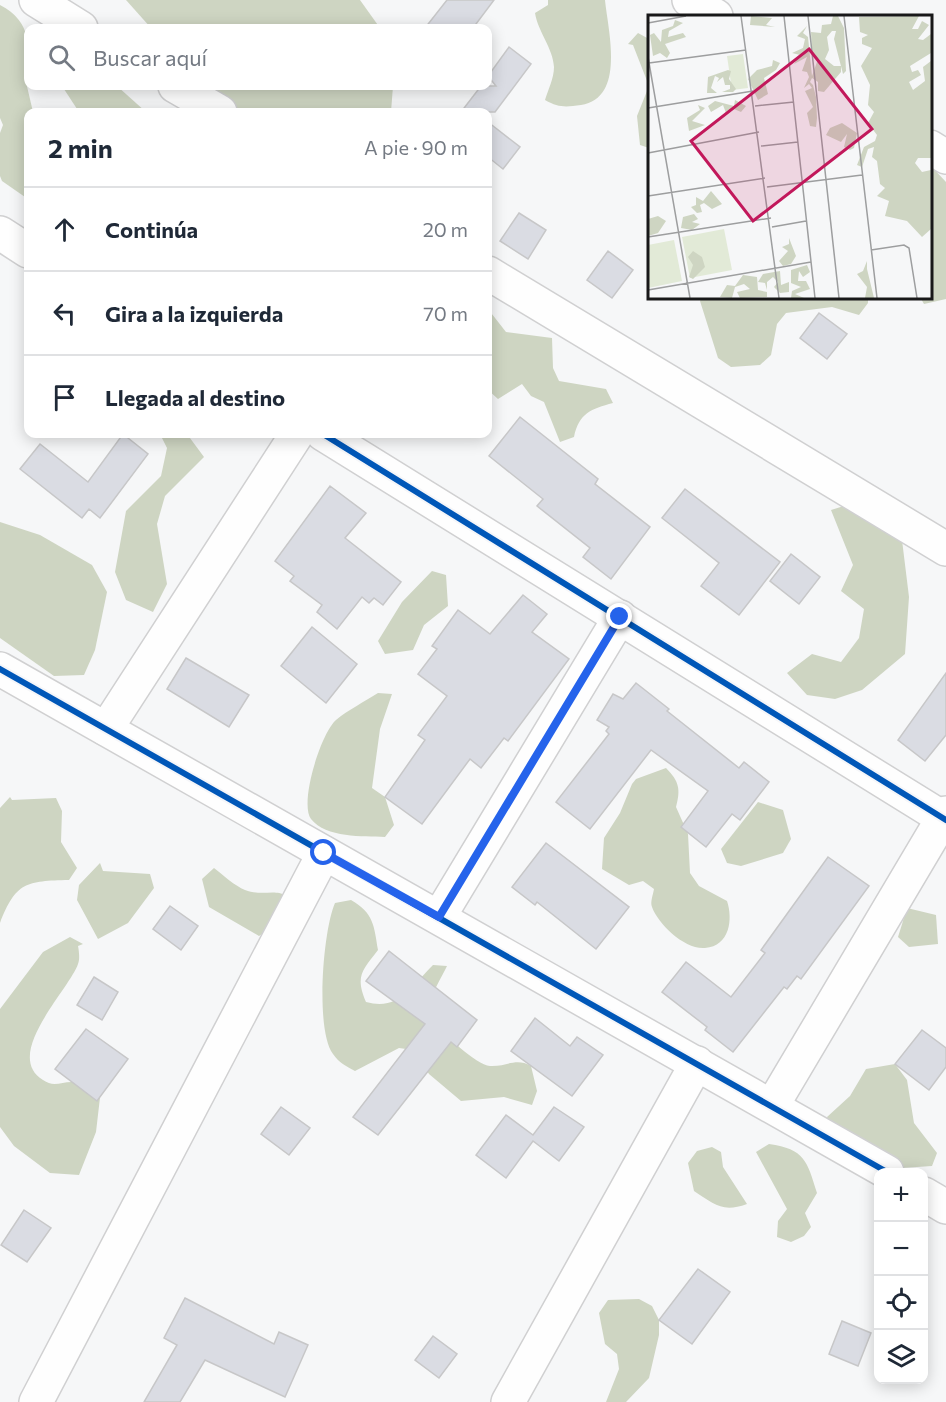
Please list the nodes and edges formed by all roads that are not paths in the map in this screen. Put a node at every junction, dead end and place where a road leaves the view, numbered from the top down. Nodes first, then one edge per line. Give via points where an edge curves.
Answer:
1 (36, 0) edge
2 (688, 0) edge
3 (714, 15) edge
4 (75, 24) edge
5 (182, 90) edge
6 (213, 108) edge
7 (931, 148) edge
8 (946, 157) edge
9 (0, 233) edge
10 (24, 248) edge
11 (492, 275) edge
12 (294, 438) edge
13 (329, 438) edge
14 (946, 549) edge
15 (620, 617) junction
16 (0, 669) edge
17 (106, 729) junction
18 (945, 817) edge
19 (324, 853) junction
20 (439, 917) junction
21 (697, 1063) junction
22 (772, 1106) junction
23 (878, 1168) edge
24 (928, 1196) edge
25 (946, 1207) edge
26 (36, 1402) edge
27 (508, 1402) edge

1 - 4 street
2 - 3 street
5 - 6 street
7 - 8 street
9 - 10 street
11 - 14 street
12 - 17 street
13 - 15 street
15 - 18 street
15 - 20 street
16 - 17 street
17 - 19 street
18 - 22 street
19 - 20 street
19 - 26 street
20 - 21 street
21 - 22 street
21 - 27 street
22 - 23 street
24 - 25 street

